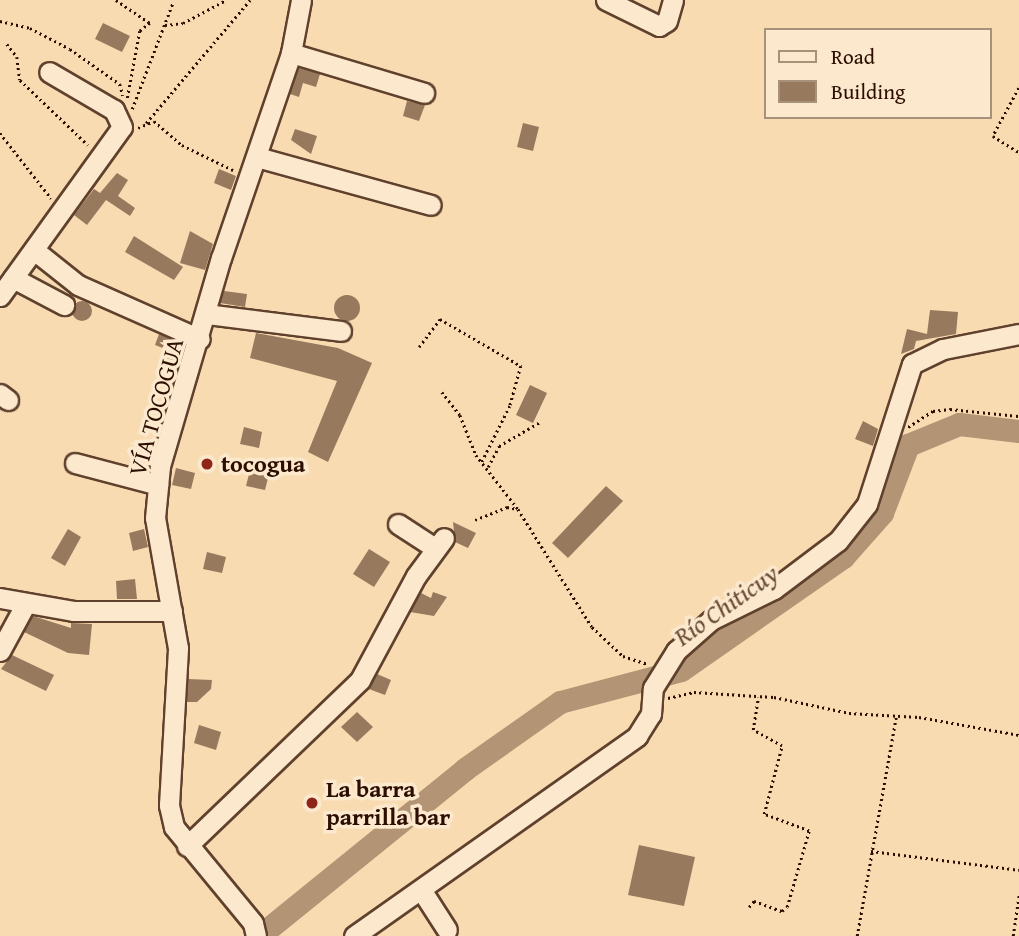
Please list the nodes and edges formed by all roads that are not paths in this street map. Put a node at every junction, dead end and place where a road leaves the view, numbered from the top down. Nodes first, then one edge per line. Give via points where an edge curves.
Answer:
1 (301, 0) edge
2 (606, 0) edge
3 (673, 0) edge
4 (291, 52) junction
5 (49, 72) dead end
6 (424, 93) dead end
7 (257, 157) junction
8 (431, 205) dead end
9 (34, 250) junction
10 (13, 278) junction
11 (0, 296) edge
12 (64, 305) dead end
13 (207, 314) junction
14 (341, 331) dead end
15 (1019, 334) edge
16 (200, 339) junction
17 (75, 463) dead end
18 (158, 485) junction
19 (398, 524) dead end
20 (0, 597) edge
21 (25, 605) junction
22 (172, 611) junction
23 (0, 651) edge
24 (187, 846) junction
25 (422, 891) junction
26 (254, 930) edge
27 (447, 930) dead end
28 (354, 936) edge

1 - 4 street, VÍA TOCOGUA
2 - 3 street via 659,26 667,21
4 - 6 street
4 - 7 street, VÍA TOCOGUA
5 - 9 street via 114,110 122,127
7 - 8 street
7 - 13 street, VÍA TOCOGUA
9 - 10 street
9 - 16 street via 73,282
10 - 11 street
10 - 12 street
13 - 14 street
13 - 16 street, VÍA TOCOGUA
15 - 25 street via 943,349 912,364 867,503 838,541 774,589 711,620 672,657 637,736
16 - 18 street, VÍA TOCOGUA
17 - 18 street
18 - 22 street, VÍA TOCOGUA via 155,518
19 - 24 street via 439,543 360,680
20 - 21 street
21 - 22 street via 73,611
21 - 23 street
22 - 24 street, VÍA TOCOGUA via 178,648 169,805
24 - 26 street, VÍA TOCOGUA
25 - 27 street
25 - 28 street

